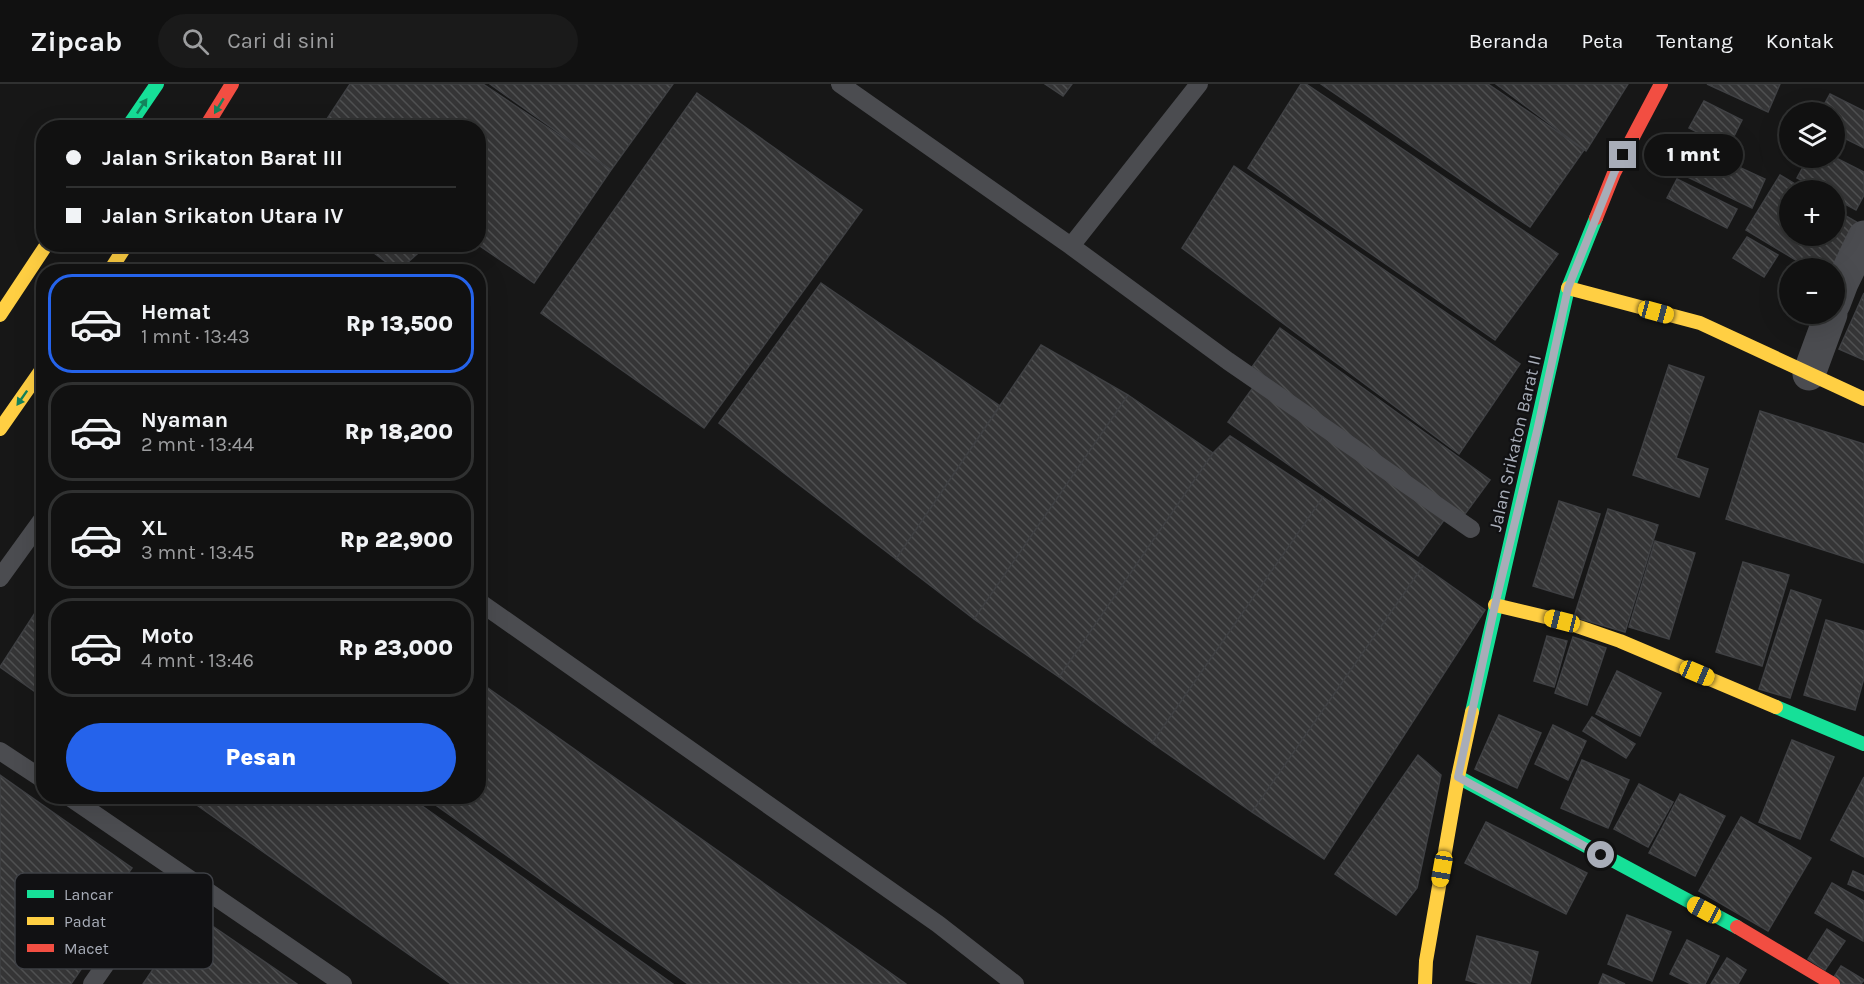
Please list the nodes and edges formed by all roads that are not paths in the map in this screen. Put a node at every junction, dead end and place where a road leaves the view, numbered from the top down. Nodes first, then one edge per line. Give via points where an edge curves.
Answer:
1 (157, 84) edge
2 (232, 84) edge
3 (840, 84) edge
4 (1199, 84) edge
5 (1661, 84) edge
6 (132, 120) edge
7 (211, 120) edge
8 (1864, 237) edge
9 (1071, 246) junction
10 (42, 252) edge
11 (27, 274) junction
12 (1845, 279) edge
13 (36, 281) edge
14 (1568, 288) junction
15 (0, 315) edge
16 (1827, 324) edge
17 (1809, 374) junction
18 (36, 377) edge
19 (1864, 399) edge
20 (0, 429) edge
21 (36, 529) edge
22 (1471, 529) dead end
23 (0, 578) edge
24 (1495, 605) junction
25 (486, 607) edge
26 (1864, 744) edge
27 (0, 751) edge
28 (36, 775) edge
29 (1458, 777) junction
30 (80, 804) edge
31 (181, 873) edge
32 (213, 895) edge
33 (102, 969) edge
34 (92, 984) edge
35 (343, 984) edge
36 (1015, 984) edge
37 (1425, 984) edge
38 (1833, 984) edge

6 -> 1 street
2 -> 7 street
3 - 9 lane
4 - 9 lane
5 - 14 street, Jalan Srikaton Barat II via 1614,173
8 - 12 street
9 - 22 lane via 1228,361
10 - 11 street
11 - 13 lane
11 - 15 street
14 - 17 street via 1700,323
14 - 24 street, Jalan Srikaton Barat II
16 - 17 street
17 - 19 street
18 -> 20 street
21 - 23 lane
24 - 26 street via 1620,640
24 - 29 street, Jalan Srikaton Barat II
25 - 36 lane via 938,924
27 - 28 lane
29 - 37 street, Jalan Srikaton Barat II
29 - 38 street via 1766,943
30 - 31 lane
32 - 35 lane
33 - 34 lane

